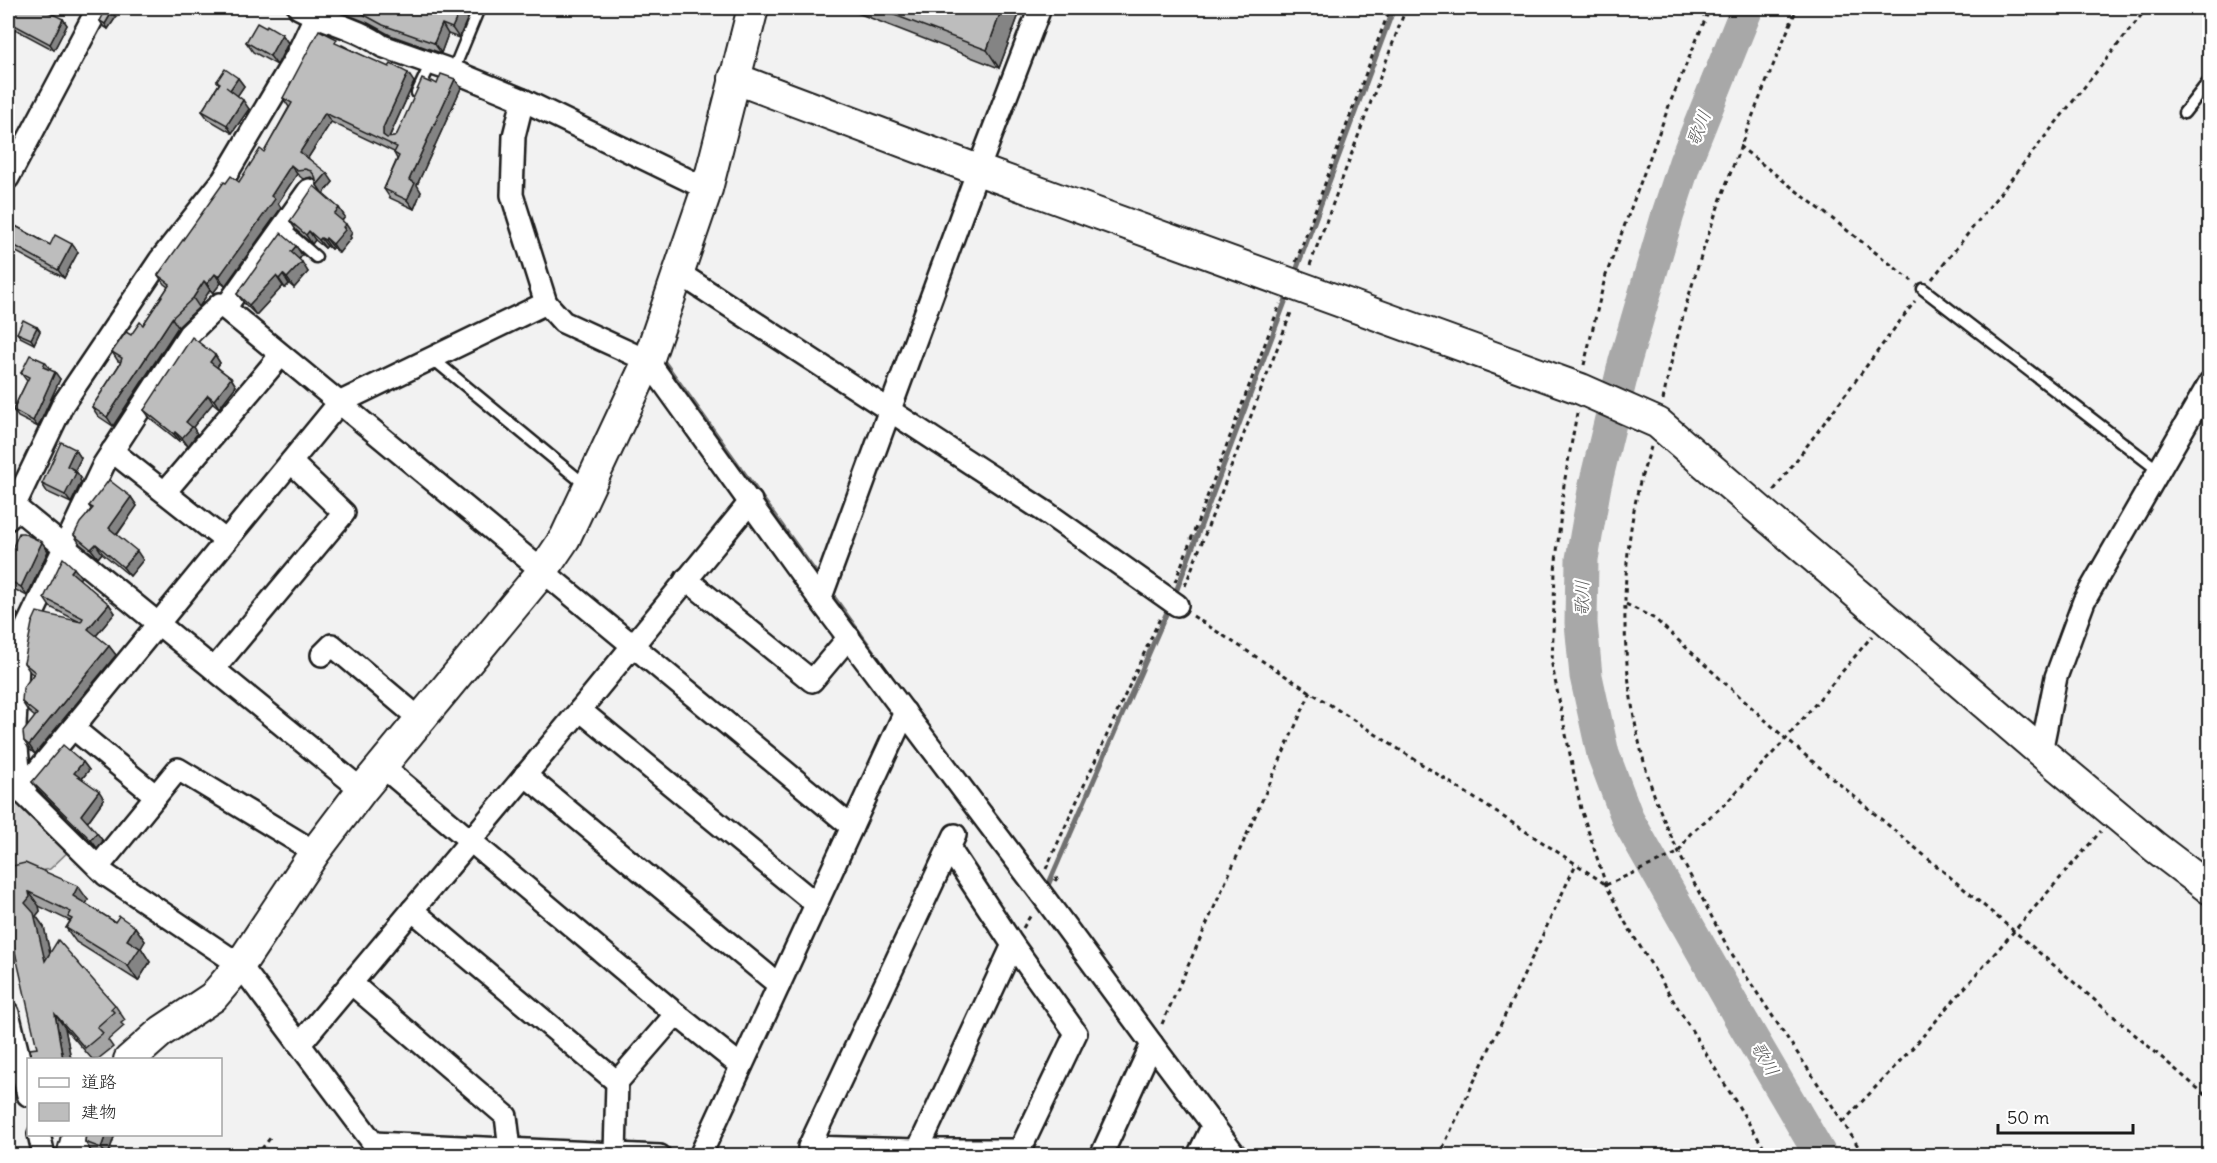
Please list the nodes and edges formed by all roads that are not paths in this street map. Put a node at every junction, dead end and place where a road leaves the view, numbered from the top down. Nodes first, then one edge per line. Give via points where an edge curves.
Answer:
1 (98, 8) edge
2 (479, 8) edge
3 (753, 8) edge
4 (1040, 8) edge
5 (311, 10) edge
6 (431, 63) junction
7 (453, 70) junction
8 (734, 78) junction
9 (2210, 80) edge
10 (523, 100) junction
11 (412, 104) edge
12 (2184, 113) dead end
13 (978, 170) junction
14 (8, 178) edge
15 (707, 189) junction
16 (309, 190) edge
17 (282, 227) junction
18 (316, 257) dead end
19 (680, 273) junction
20 (1923, 289) road end
21 (546, 303) junction
22 (225, 308) junction
23 (281, 355) junction
24 (433, 359) junction
25 (648, 361) junction
26 (2210, 382) edge
27 (339, 403) junction
28 (889, 411) junction
29 (112, 451) junction
30 (291, 462) junction
31 (2158, 470) junction
32 (589, 488) junction
33 (165, 492) junction
34 (751, 501) junction
35 (11, 513) edge
36 (226, 541) junction
37 (65, 547) junction
38 (542, 572) junction
39 (686, 579) junction
40 (820, 600) junction
41 (1173, 602) road end
42 (158, 623) junction
43 (849, 637) junction
44 (331, 645) dead end
45 (632, 645) junction
46 (214, 669) junction
47 (580, 711) junction
48 (905, 712) junction
49 (421, 720) junction
50 (73, 728) junction
51 (2041, 752) junction
52 (383, 767) junction
53 (525, 775) junction
54 (362, 790) junction
55 (14, 792) edge
56 (156, 796) junction
57 (852, 827) junction
58 (470, 841) junction
59 (315, 852) junction
60 (98, 867) junction
61 (2210, 889) edge
62 (816, 904) junction
63 (412, 910) junction
64 (1013, 945) junction
65 (240, 965) junction
66 (351, 983) junction
67 (778, 985) junction
68 (8, 1013) edge
69 (676, 1014) junction
70 (300, 1044) junction
71 (1152, 1044) junction
72 (130, 1058) edge
73 (741, 1066) junction
74 (617, 1082) junction
75 (27, 1091) edge
76 (1213, 1125) junction
77 (39, 1136) edge
78 (77, 1136) edge
79 (378, 1149) edge
80 (510, 1149) junction
81 (615, 1153) junction
82 (916, 1153) edge
83 (44, 1155) edge
84 (72, 1155) edge
85 (660, 1155) edge
86 (700, 1155) edge
87 (1101, 1155) edge
88 (1198, 1155) edge
89 (1236, 1155) edge

1 - 14 street
2 - 7 lane
3 - 8 street
4 - 13 street
5 - 6 street via 382,46
5 - 35 street via 296,57 223,180 160,260 63,404
6 - 7 street
6 - 11 lane
7 - 10 street
8 - 13 street
8 - 15 street
9 - 12 lane
10 - 15 street
10 - 21 street via 513,135 512,195
13 - 28 street
13 - 51 street via 1587,392 1653,420
15 - 19 street
16 - 17 street
17 - 18 lane
17 - 22 street
19 - 25 street
19 - 28 street
20 - 31 lane
21 - 24 street
21 - 25 street via 563,322
22 - 23 street
22 - 29 street via 220,304 189,334
23 - 27 street
23 - 33 street
24 - 27 street
24 - 32 lane
25 - 32 street
25 - 34 street
26 - 31 street
27 - 30 street
27 - 38 street
28 - 40 street
28 - 41 street via 1047,513
29 - 33 street
29 - 37 street
30 - 36 street
30 - 46 street via 344,513
31 - 51 street via 2084,601 2056,677
32 - 38 street via 565,538
33 - 36 street
34 - 39 street
34 - 40 street
35 - 37 street
36 - 42 street
37 - 42 street
37 - 55 street via 26,628 18,664
38 - 45 street
38 - 49 street
39 - 43 street via 812,681
39 - 45 street
40 - 43 street
42 - 46 street
42 - 50 street
43 - 48 street
44 - 49 street
45 - 47 street
45 - 57 street
46 - 54 street
47 - 53 street
47 - 62 street
48 - 57 street
48 - 71 street
49 - 52 street
50 - 55 street
50 - 56 street
51 - 61 street
52 - 54 street
52 - 58 street
53 - 58 street
53 - 67 street
54 - 59 street
55 - 60 street
56 - 59 street via 178,769
56 - 60 street
57 - 62 street
58 - 63 street
58 - 69 street
59 - 65 street
60 - 65 street
62 - 67 street
63 - 66 street
63 - 74 street
64 - 82 street
64 - 82 street via 1076,1034 1020,1150
64 - 82 street via 952,841 809,1147
65 - 70 street
65 - 72 street via 213,997
66 - 70 street
66 - 80 street via 506,1116
67 - 73 street
68 - 75 street
69 - 73 street
69 - 74 street
70 - 79 street
71 - 76 street
71 - 87 street
73 - 86 street
74 - 81 street
76 - 88 street
76 - 89 street
77 - 83 street
78 - 84 street
79 - 80 street
80 - 81 street
81 - 85 street

